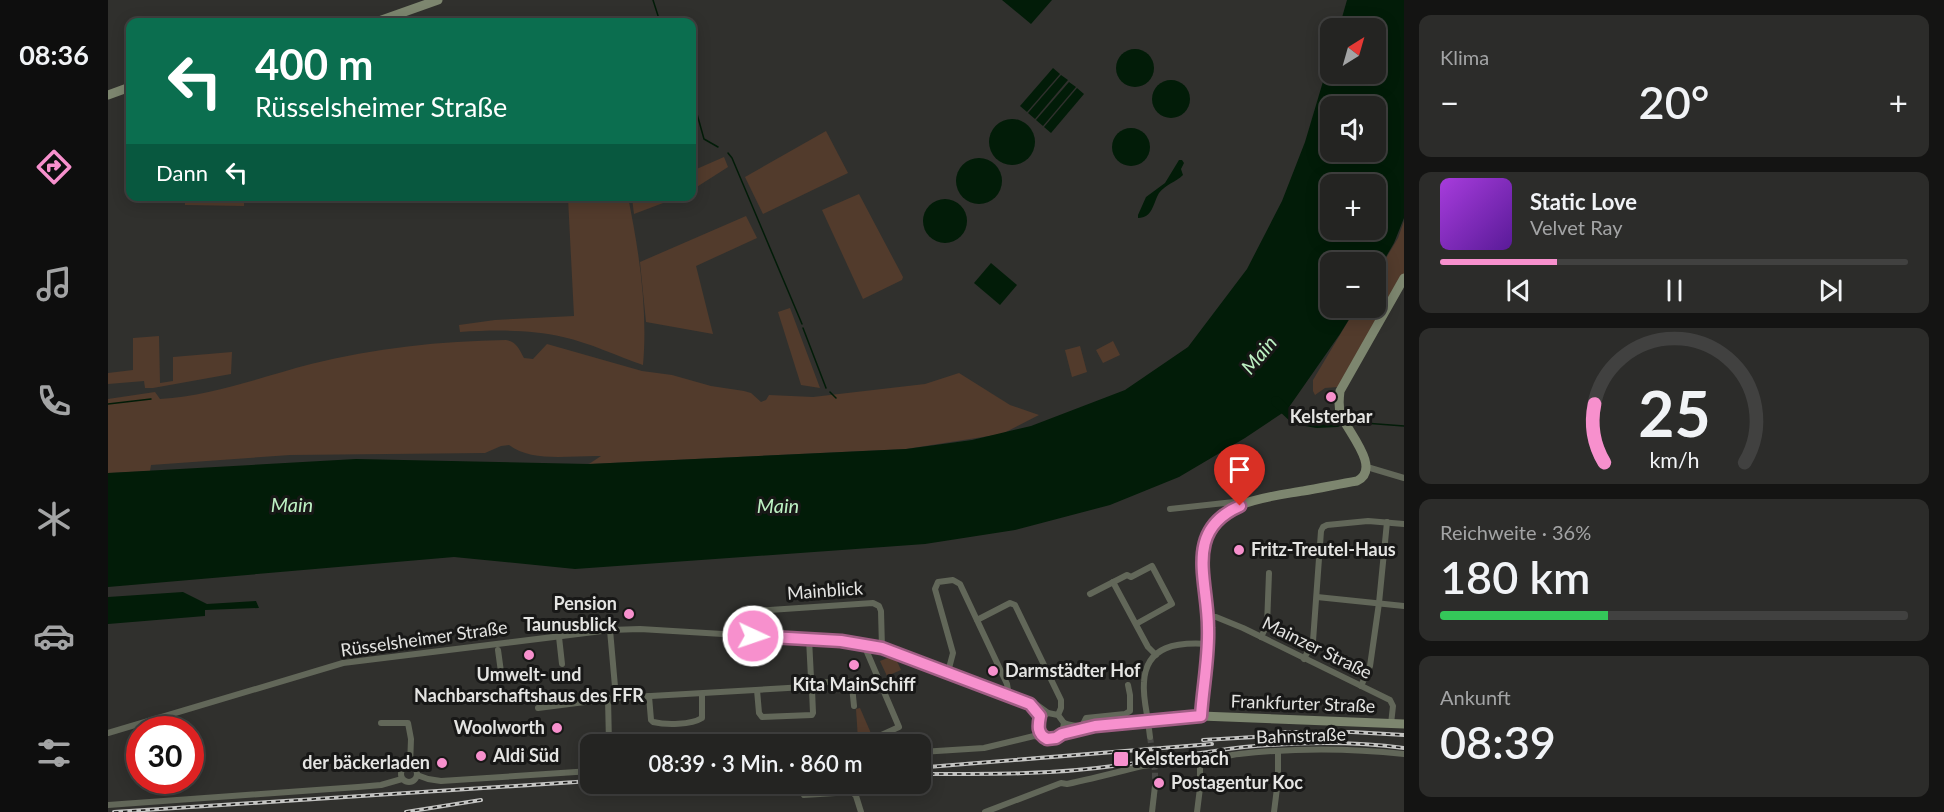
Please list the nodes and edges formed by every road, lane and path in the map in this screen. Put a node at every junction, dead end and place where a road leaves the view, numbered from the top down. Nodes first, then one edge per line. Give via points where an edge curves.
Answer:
1 (438, 0) edge
2 (387, 18) edge
3 (126, 88) edge
4 (108, 95) edge
5 (1404, 278) edge
6 (1367, 467) junction
7 (1404, 478) edge
8 (1246, 503) junction
9 (1170, 509) dead end
10 (1387, 522) junction
11 (1404, 524) edge
12 (1269, 573) dead end
13 (1113, 582) junction
14 (1090, 594) dead end
15 (1317, 597) junction
16 (1379, 603) junction
17 (1404, 606) edge
18 (1207, 617) junction
19 (977, 620) junction
20 (1136, 624) junction
21 (610, 630) junction
22 (753, 636) junction
23 (559, 637) junction
24 (1261, 637) junction
25 (809, 639) junction
26 (1208, 644) junction
27 (864, 645) junction
28 (882, 648) junction
29 (498, 650) dead end
30 (1156, 655) junction
31 (1304, 659) junction
32 (562, 664) dead end
33 (501, 672) dead end
34 (948, 672) junction
35 (810, 683) junction
36 (1128, 685) dead end
37 (1361, 686) junction
38 (757, 690) junction
39 (702, 694) junction
40 (649, 696) junction
41 (1009, 696) junction
42 (608, 698) junction
43 (616, 698) junction
44 (1030, 704) junction
45 (854, 706) dead end
46 (538, 708) dead end
47 (1048, 713) junction
48 (1058, 715) junction
49 (1147, 715) dead end
50 (1201, 716) junction
51 (1039, 720) junction
52 (381, 723) dead end
53 (1064, 723) junction
54 (1391, 724) junction
55 (1404, 724) edge
56 (1082, 726) junction
57 (1095, 726) junction
58 (1038, 729) junction
59 (1149, 729) dead end
60 (108, 733) edge
61 (609, 734) edge
62 (883, 734) edge
63 (1062, 734) junction
64 (1044, 737) junction
65 (1150, 737) tunnel mouth
66 (1021, 739) junction
67 (931, 751) edge
68 (1278, 751) junction
69 (1404, 754) edge
70 (1200, 760) junction
71 (410, 766) junction
72 (580, 772) edge
73 (417, 775) junction
74 (402, 778) junction
75 (1155, 786) tunnel mouth
76 (804, 795) dead end
77 (108, 805) edge
78 (861, 812) edge
79 (985, 812) edge
80 (1152, 812) edge
81 (1197, 812) edge
82 (1274, 812) edge

1 - 2 street
3 - 4 street
5 - 6 street via 1340,391 1341,415
6 - 7 street
6 - 8 street via 1365,475 1357,481
8 - 9 street
8 - 18 street via 1219,519 1205,538
10 - 11 street
10 - 15 street via 1323,527
10 - 16 street
12 - 24 street via 1267,625
13 - 14 street
13 - 20 street
13 - 20 street via 1152,566 1172,602
15 - 16 street
15 - 31 street via 1313,641
16 - 17 street
16 - 37 street via 1370,666
18 - 24 street, Mainzer Straße via 1216,617
18 - 26 street
19 - 34 street via 960,584 953,580 938,582 935,589 953,656
19 - 41 street
19 - 48 street via 1010,603 1015,605 1061,700
20 - 30 street
21 - 22 street, Rüsselsheimer Straße
21 - 23 street, Rüsselsheimer Straße
21 - 43 street
22 - 25 street, Rüsselsheimer Straße
22 - 28 street, Mainblick via 754,611 873,603 881,610
23 - 32 street
23 - 60 street, Rüsselsheimer Straße via 343,663
24 - 31 street, Mainzer Straße
25 - 27 street, Rüsselsheimer Straße
25 - 35 street
26 - 30 street via 1178,644
26 - 50 street
27 - 28 street, Rüsselsheimer Straße
27 - 62 street via 898,727
28 - 34 street, Rüsselsheimer Straße
29 - 33 street
30 - 49 street via 1144,677
31 - 37 street, Mainzer Straße
34 - 41 street, Rüsselsheimer Straße
35 - 38 street via 805,687
35 - 38 street via 812,715 762,717
35 - 45 street via 850,681
36 - 56 street via 1130,711 1086,718
37 - 54 street, Mainzer Straße via 1393,703
38 - 39 street
39 - 40 street
39 - 40 street via 702,718 680,723 651,720
40 - 43 street
41 - 44 street, Rüsselsheimer Straße
42 - 43 street
42 - 46 street
42 - 61 street
44 - 47 street, Rüsselsheimer Straße
44 - 51 street via 1038,712
47 - 48 street
47 - 51 street
48 - 53 street
50 - 54 street, Frankfurter Straße
50 - 57 street
51 - 58 street
52 - 71 street via 408,723
53 - 56 street
53 - 63 street
54 - 55 street, Frankfurter Straße
56 - 57 street
57 - 63 street
58 - 64 street
58 - 66 street
59 - 65 street
63 - 64 street via 1052,739
64 - 66 street
66 - 67 street via 984,748
68 - 69 street, Bahnstraße via 1358,749
68 - 70 street, Bahnstraße
68 - 82 street
70 - 79 street, Bahnstraße via 1061,783
70 - 81 street
71 - 73 street
71 - 74 street via 402,770
72 - 73 street via 441,781
73 - 74 street via 411,782
74 - 77 street via 381,785
75 - 80 street
76 - 78 street via 852,792

